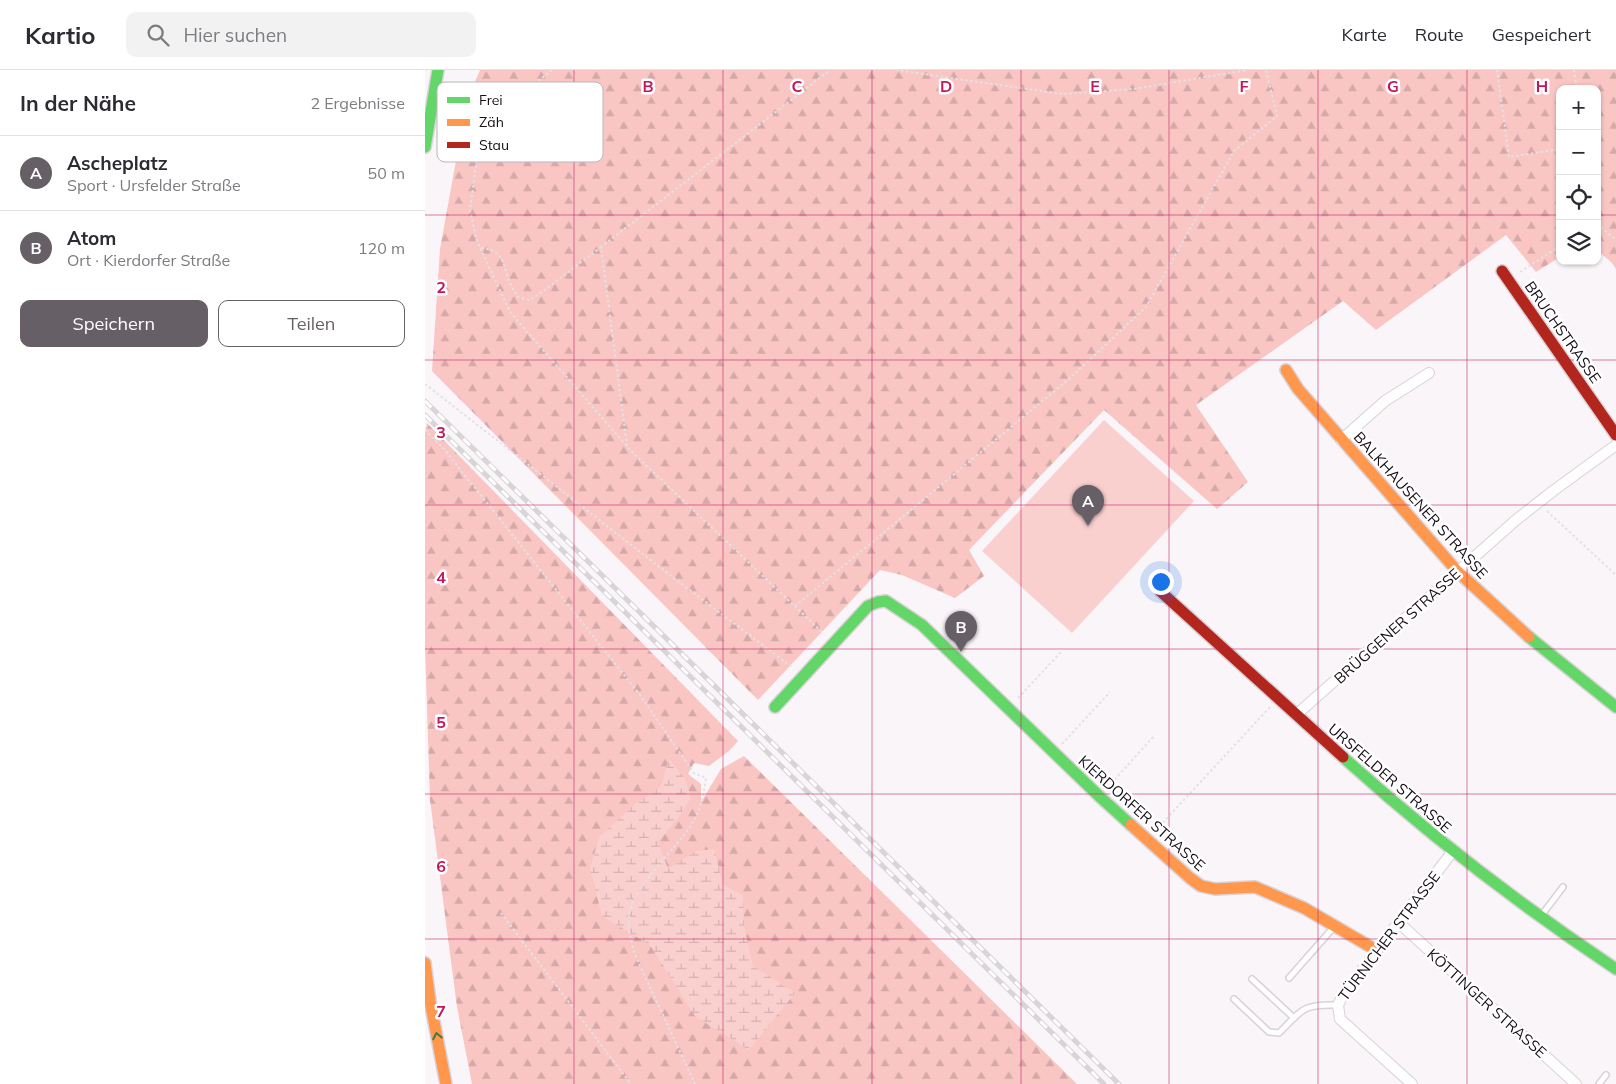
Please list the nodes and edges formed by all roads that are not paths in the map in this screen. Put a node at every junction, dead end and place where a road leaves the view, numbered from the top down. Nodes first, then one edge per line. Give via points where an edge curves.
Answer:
1 (439, 70) edge
2 (425, 147) edge
3 (1505, 276) road end
4 (1286, 370) dead end
5 (1429, 373) dead end
6 (1616, 435) edge
7 (1341, 440) junction
8 (1616, 445) edge
9 (1457, 572) junction
10 (1160, 591) dead end
11 (775, 707) dead end
12 (1616, 707) edge
13 (1296, 716) junction
14 (1453, 851) junction
15 (1563, 887) dead end
16 (1540, 917) junction
17 (1398, 922) junction
18 (1335, 926) junction
19 (1376, 950) junction
20 (425, 963) edge
21 (1616, 969) edge
22 (1289, 978) dead end
23 (1252, 979) dead end
24 (1233, 999) dead end
25 (1338, 1006) junction
26 (1294, 1018) junction
27 (1606, 1075) dead end
28 (446, 1084) edge
29 (1412, 1084) edge
30 (1576, 1084) edge
31 (1599, 1084) edge

1 - 2 main road
3 - 6 main road, BRUCHSTRASSE
4 - 7 main road, BALKHAUSENER STRASSE
5 - 7 street via 1385,401
7 - 9 main road, BALKHAUSENER STRASSE
8 - 9 street, BRÜGGENER STRASSE via 1537,502
9 - 12 main road, BALKHAUSENER STRASSE via 1541,648
9 - 13 street, BRÜGGENER STRASSE
10 - 13 main road, URSFELDER STRASSE
11 - 18 main road, KIERDORFER STRASSE via 868,606 887,601 922,626 1099,796 1201,887 1255,887 1304,908
13 - 14 main road, URSFELDER STRASSE
14 - 16 main road, URSFELDER STRASSE
14 - 17 street, TÜRNICHER STRASSE
15 - 16 lane
16 - 21 main road, URSFELDER STRASSE
17 - 19 street, TÜRNICHER STRASSE
17 - 30 street, KÖTTINGER STRASSE
18 - 19 main road, KIERDORFER STRASSE
18 - 22 lane
19 - 25 street, TÜRNICHER STRASSE
28 -> 20 main road
23 - 26 lane
24 - 26 lane via 1275,1034
25 - 26 lane via 1310,1006
25 - 29 street, TÜRNICHER STRASSE via 1340,1018
27 - 31 lane

